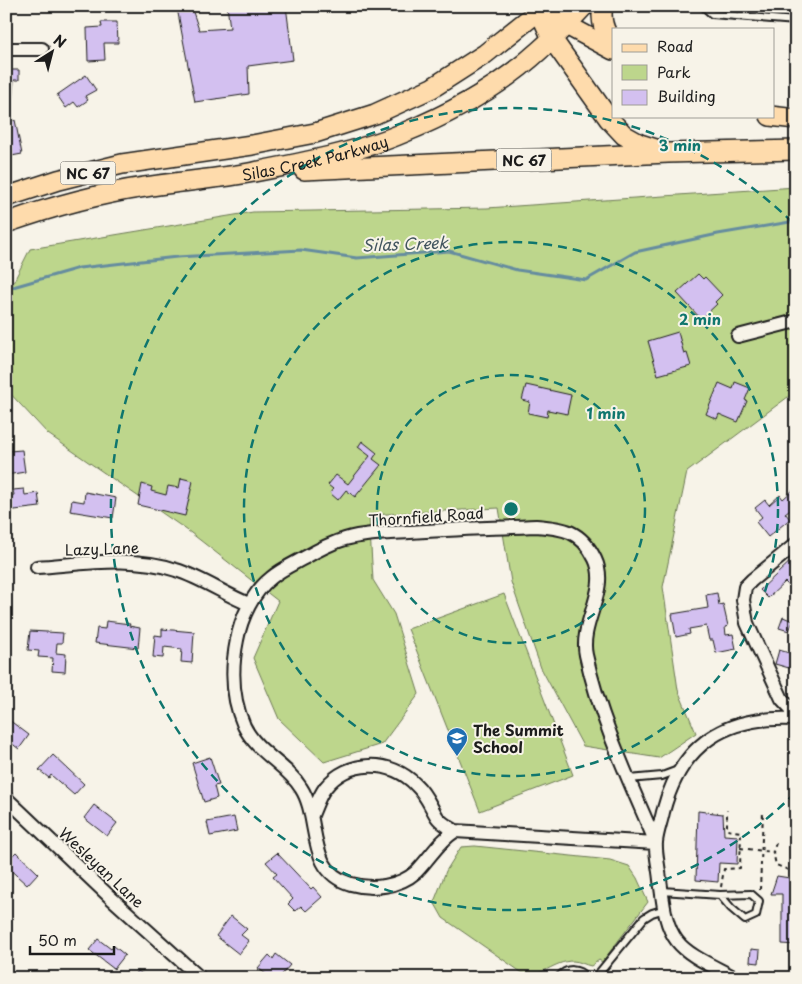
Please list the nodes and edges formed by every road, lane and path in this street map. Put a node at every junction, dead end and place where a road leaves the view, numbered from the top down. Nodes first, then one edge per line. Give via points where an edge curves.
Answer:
1 (584, 6) edge
2 (603, 6) edge
3 (703, 6) edge
4 (542, 9) edge
5 (796, 22) edge
6 (567, 25) junction
7 (552, 39) junction
8 (612, 41) edge
9 (6, 49) edge
10 (42, 49) dead end
11 (612, 49) edge
12 (774, 116) edge
13 (796, 119) edge
14 (796, 150) edge
15 (668, 153) junction
16 (252, 172) junction
17 (6, 197) edge
18 (6, 223) edge
19 (796, 321) edge
20 (738, 336) dead end
21 (796, 544) edge
22 (37, 567) dead end
23 (249, 604) junction
24 (796, 714) edge
25 (796, 719) edge
26 (679, 770) junction
27 (629, 779) junction
28 (6, 798) edge
29 (727, 810) dead end
30 (763, 811) dead end
31 (312, 815) junction
32 (455, 830) junction
33 (656, 843) junction
34 (776, 843) dead end
35 (740, 848) junction
36 (762, 850) junction
37 (773, 852) junction
38 (796, 873) edge
39 (760, 890) dead end
40 (662, 891) junction
41 (720, 895) junction
42 (665, 909) junction
43 (200, 978) edge
44 (558, 978) edge
45 (587, 978) edge
46 (595, 978) edge
47 (735, 978) edge

1 - 6 main road, Silas Creek Parkway
2 - 8 main road via 603,25
3 - 5 lane via 712,14
4 - 6 main road
4 - 7 main road
4 - 17 main road, Silas Creek Parkway / NC 67 via 485,54 432,88 375,114 315,133 122,164
6 - 7 main road, Silas Creek Parkway
6 - 11 main road
7 - 15 main road via 624,135
7 - 16 main road, Silas Creek Parkway via 494,86 450,112 404,133 370,145
9 - 10 street
12 - 13 main road
14 - 15 main road, NC 67
15 - 16 main road, NC 67
16 - 18 main road, Silas Creek Parkway / NC 67 via 90,197
19 - 20 street
21 - 24 street via 752,580 746,587 743,600 747,624 756,645 782,699
22 - 23 street, Lazy Lane via 123,561 154,564 207,582 230,597
23 - 27 street, Thornfield Road via 270,578 310,554 348,538 454,529 518,527 570,531 592,554 598,569 597,594 586,633 586,654 595,688
23 - 31 street, Thornfield Road via 235,648 233,679 238,709 254,740 300,787
25 - 26 street via 757,720 718,733 693,752
26 - 27 lane via 662,776
26 - 33 street
27 - 33 street, Thornfield Road
28 - 43 street, Wesleyan Lane
29 - 35 path via 728,830 740,832
30 - 36 path
31 - 32 street via 321,794 336,777 353,767 372,765 407,776 417,785 438,817
31 - 32 street, Thornfield Road via 315,840 325,865 344,881 368,887 405,880
32 - 33 street
33 - 40 street
34 - 37 path
35 - 36 path
35 - 41 path via 740,868 724,869
36 - 37 path
36 - 39 path
37 - 38 path via 776,865
40 - 41 lane
40 - 42 street
41 - 41 lane via 745,920 756,915 759,901 751,894
42 - 46 lane via 644,918
42 - 47 street via 672,934 684,948
44 - 45 lane via 562,973 573,970

